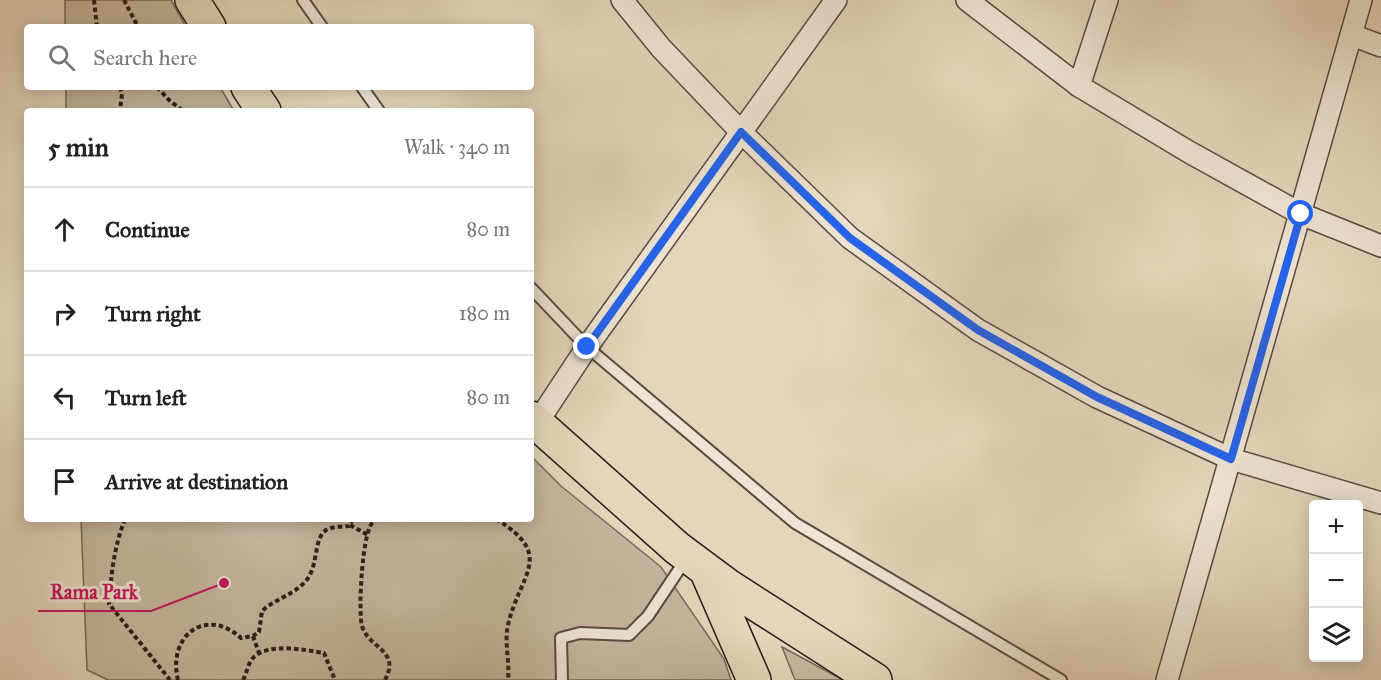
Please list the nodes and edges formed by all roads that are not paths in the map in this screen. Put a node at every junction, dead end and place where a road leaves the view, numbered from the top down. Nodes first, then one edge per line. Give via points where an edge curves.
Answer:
1 (192, 0) edge
2 (303, 0) edge
3 (622, 0) edge
4 (836, 0) edge
5 (967, 0) edge
6 (1107, 0) edge
7 (1361, 0) edge
8 (207, 24) edge
9 (320, 24) edge
10 (1352, 35) junction
11 (1381, 46) edge
12 (1079, 86) junction
13 (250, 90) edge
14 (365, 90) edge
15 (262, 108) edge
16 (377, 108) edge
17 (741, 132) junction
18 (1301, 214) junction
19 (1381, 246) edge
20 (534, 291) edge
21 (587, 347) junction
22 (534, 421) edge
23 (1231, 459) junction
24 (1381, 503) edge
25 (697, 563) junction
26 (562, 680) edge
27 (754, 680) edge
28 (875, 680) edge
29 (1061, 680) edge
30 (1167, 680) edge

1 - 8 highway
2 - 9 lane
3 - 17 street via 661,48
4 - 17 street
5 - 12 street
6 - 12 street
7 - 10 street
10 - 11 street
10 - 18 street
12 - 18 street
13 - 15 highway
14 - 16 lane
17 - 21 street
17 - 23 street via 850,238 978,330 1097,397
18 - 19 street
18 - 23 street
20 - 21 lane
21 - 22 street
21 - 29 lane via 795,523
22 - 25 highway
23 - 24 street
23 - 30 street
25 - 26 lane via 629,634 580,633 561,638
25 - 27 highway
25 - 28 highway

